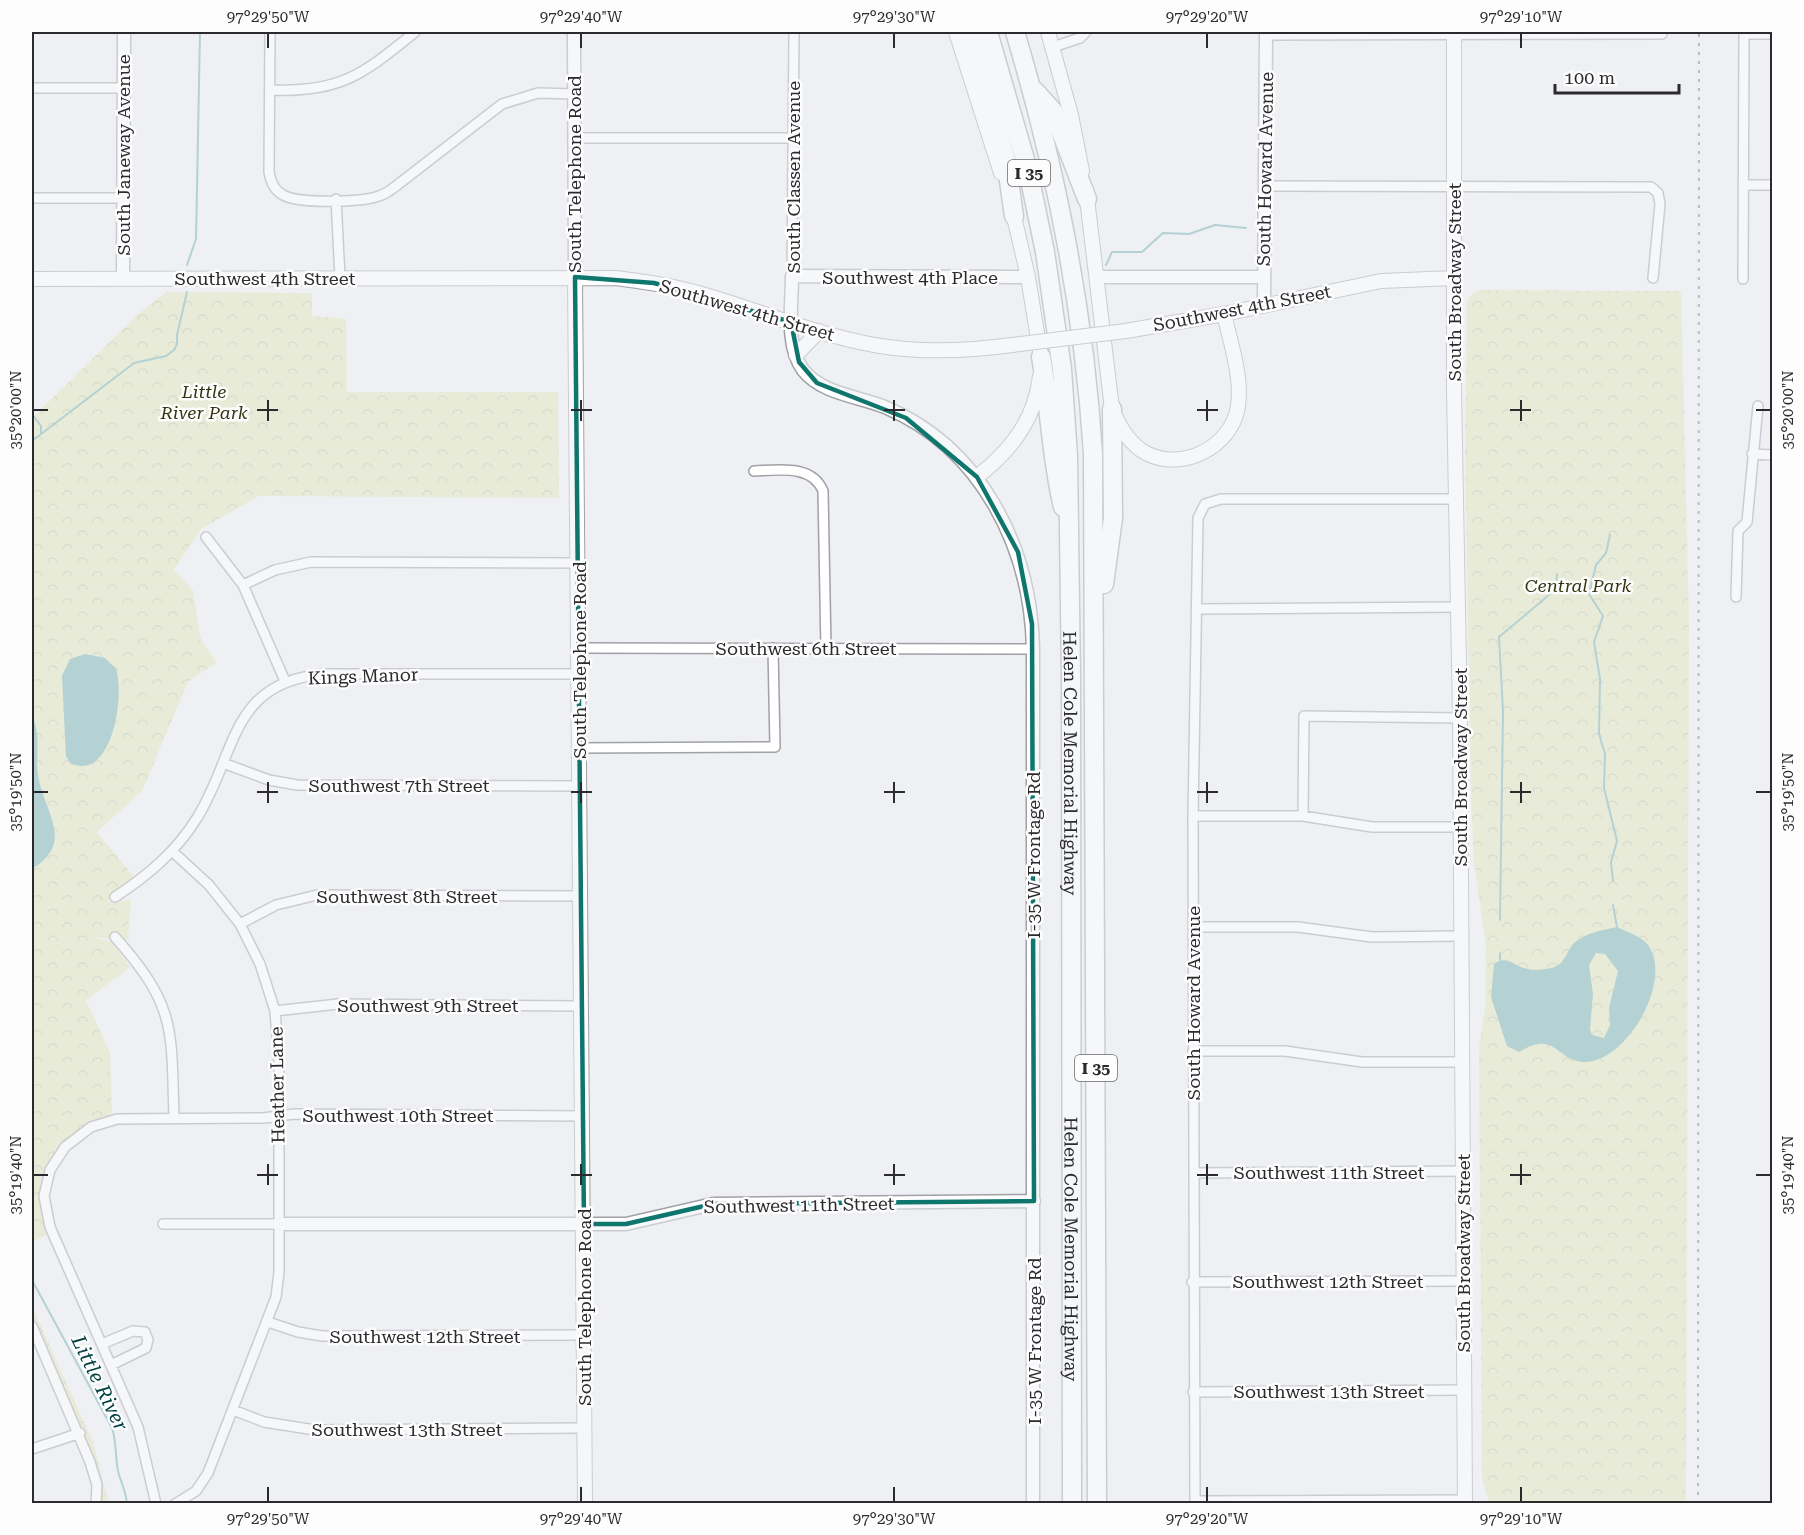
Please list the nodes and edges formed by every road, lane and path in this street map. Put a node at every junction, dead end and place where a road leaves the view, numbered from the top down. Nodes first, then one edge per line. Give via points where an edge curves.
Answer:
1 (124, 32) edge
2 (270, 32) edge
3 (415, 32) edge
4 (574, 32) edge
5 (794, 32) edge
6 (957, 32) edge
7 (972, 32) edge
8 (988, 32) edge
9 (1015, 32) edge
10 (1048, 32) edge
11 (1086, 32) edge
12 (1662, 32) edge
13 (1266, 33) edge
14 (1454, 33) edge
15 (1744, 33) edge
16 (1773, 34) edge
17 (1053, 47) junction
18 (1032, 87) junction
19 (32, 88) edge
20 (123, 88) junction
21 (270, 90) junction
22 (574, 94) junction
23 (574, 138) junction
24 (793, 138) junction
25 (1454, 185) junction
26 (1743, 185) junction
27 (1773, 185) edge
28 (1266, 186) junction
29 (32, 198) edge
30 (123, 198) junction
31 (336, 199) junction
32 (1087, 199) junction
33 (1014, 216) junction
34 (792, 276) junction
35 (575, 277) junction
36 (1028, 277) junction
37 (1097, 277) junction
38 (1264, 277) junction
39 (123, 278) junction
40 (339, 278) junction
41 (1454, 278) junction
42 (1653, 278) dead end
43 (32, 279) edge
44 (1743, 279) dead end
45 (1264, 306) junction
46 (1224, 314) junction
47 (791, 322) junction
48 (819, 331) junction
49 (796, 355) junction
50 (1041, 357) junction
51 (1758, 406) dead end
52 (1112, 409) junction
53 (1752, 454) junction
54 (1773, 454) edge
55 (754, 471) dead end
56 (977, 477) junction
57 (1456, 499) junction
58 (206, 537) dead end
59 (1070, 540) junction
60 (578, 563) junction
61 (243, 585) junction
62 (1736, 597) dead end
63 (1458, 608) junction
64 (1196, 609) junction
65 (1096, 633) junction
66 (579, 648) junction
67 (773, 648) junction
68 (826, 649) junction
69 (1033, 649) junction
70 (579, 674) junction
71 (285, 681) junction
72 (1460, 718) junction
73 (579, 748) junction
74 (223, 763) junction
75 (579, 786) junction
76 (1193, 816) junction
77 (1303, 816) junction
78 (1460, 827) junction
79 (171, 851) junction
80 (580, 896) junction
81 (115, 897) dead end
82 (240, 924) junction
83 (1193, 927) junction
84 (1460, 936) junction
85 (115, 937) dead end
86 (581, 1006) junction
87 (275, 1011) junction
88 (1193, 1051) junction
89 (1462, 1062) junction
90 (279, 1116) junction
91 (583, 1116) junction
92 (174, 1117) junction
93 (1463, 1171) junction
94 (1194, 1173) junction
95 (1034, 1201) junction
96 (163, 1224) dead end
97 (279, 1224) junction
98 (584, 1224) junction
99 (1463, 1281) junction
100 (1192, 1282) junction
101 (268, 1322) junction
102 (32, 1326) edge
103 (584, 1335) junction
104 (102, 1344) junction
105 (111, 1365) junction
106 (1464, 1390) junction
107 (1193, 1392) junction
108 (233, 1410) junction
109 (584, 1428) junction
110 (80, 1433) junction
111 (32, 1449) edge
112 (1195, 1502) edge
113 (1465, 1502) edge
114 (96, 1503) edge
115 (156, 1503) edge
116 (175, 1503) edge
117 (585, 1503) edge
118 (1034, 1503) edge
119 (1072, 1503) edge
120 (1097, 1503) edge

1 - 20 street, South Janeway Avenue
2 - 21 street
3 - 21 street via 363,72 340,84
4 - 22 street, South Telephone Road
5 - 24 street, South Classen Avenue
6 - 33 main road
7 - 33 highway via 1006,160
8 - 59 highway, Helen Cole Memorial Highway / I 35 via 1028,170 1051,284 1062,369
9 - 18 highway, Helen Cole Memorial Highway / I 35
10 - 17 main road
11 - 17 street
12 - 14 street
13 - 14 street
13 - 28 street, South Howard Avenue
14 - 25 main road, South Broadway Street
15 - 16 street
15 - 26 street
17 - 32 main road
18 - 32 highway via 1053,111
18 - 65 highway, Helen Cole Memorial Highway / I 35 via 1053,163 1070,249 1087,368 1095,497
19 - 20 street
20 - 30 street, South Janeway Avenue
21 - 31 street via 269,172 273,186 293,199
22 - 23 street, South Telephone Road
22 - 31 street via 546,92 512,99 386,193 368,199
23 - 24 street
23 - 35 street, South Telephone Road
24 - 34 street, South Classen Avenue
25 - 28 street
25 - 41 main road, South Broadway Street
25 - 42 street via 1651,187 1660,204
26 - 27 street
26 - 44 street
28 - 38 street, South Howard Avenue
29 - 30 street
30 - 39 street, South Janeway Avenue
31 - 40 street
32 - 37 main road
33 - 36 main road
34 - 36 street, Southwest 4th Place
34 - 47 street, South Classen Avenue
35 - 40 main road, Southwest 4th Street
35 - 47 main road, Southwest 4th Street via 654,283
35 - 60 main road, South Telephone Road
36 - 50 main road
37 - 38 street
37 - 52 main road
38 - 45 street, South Howard Avenue
39 - 40 main road, Southwest 4th Street
39 - 43 main road, Southwest 4th Street
41 - 45 main road, Southwest 4th Street via 1381,281
41 - 57 main road, South Broadway Street
45 - 46 main road, Southwest 4th Street
46 - 48 main road, Southwest 4th Street, bridge via 976,350 917,350
46 - 52 main road via 1238,394 1235,417 1218,442 1194,456 1156,456 1129,439
47 - 48 main road, Southwest 4th Street
47 - 49 street, I-35 W Frontage Rd
48 - 49 main road
49 - 56 street, I-35 W Frontage Rd via 817,383 906,418 945,446
50 - 56 main road via 1036,398 1026,424 1006,452
50 - 59 highway via 1056,478
51 - 53 street
52 - 65 highway via 1112,539
53 - 54 street
53 - 62 street via 1747,522 1738,531
55 - 68 street via 795,470 813,476 818,482 824,497
56 - 69 street, I-35 W Frontage Rd via 998,508 1018,552 1031,605
57 - 63 main road, South Broadway Street
57 - 64 street, South Howard Avenue via 1221,499 1205,504 1198,518
58 - 61 street
59 - 119 highway, Helen Cole Memorial Highway / I 35
60 - 61 street via 311,562 275,570
60 - 66 main road, South Telephone Road
61 - 71 street
63 - 64 street
63 - 72 main road, South Broadway Street
64 - 76 street, South Howard Avenue
65 - 120 highway, Helen Cole Memorial Highway / I 35
66 - 67 street, Southwest 6th Street
66 - 70 main road, South Telephone Road
67 - 68 street, Southwest 6th Street
67 - 73 street via 774,747
68 - 69 street, Southwest 6th Street
69 - 95 street, I-35 W Frontage Rd
70 - 71 street, Kings Manor via 324,674
70 - 73 main road, South Telephone Road
71 - 74 street, Kings Manor via 263,695 245,715
72 - 77 street via 1304,716
72 - 78 main road, South Broadway Street
73 - 75 main road, South Telephone Road
74 - 75 street, Southwest 7th Street via 269,780 297,785
74 - 79 street, Kings Manor via 206,803
75 - 80 main road, South Telephone Road
76 - 77 street
76 - 83 street, South Howard Avenue
77 - 78 street via 1372,827
78 - 84 main road, South Broadway Street
79 - 81 street, Kings Manor
79 - 82 street, Heather Lane via 209,885
80 - 82 street, Southwest 8th Street via 317,896 276,905
80 - 86 main road, South Telephone Road
82 - 87 street, Heather Lane via 260,964
83 - 84 street via 1298,927 1372,937
83 - 88 street, South Howard Avenue
84 - 89 main road, South Broadway Street
85 - 92 street via 149,978 166,1013 173,1052
86 - 87 street, Southwest 9th Street via 338,1004
86 - 91 main road, South Telephone Road
87 - 90 street, Heather Lane
88 - 89 street via 1285,1052 1362,1062
88 - 94 street, South Howard Avenue
89 - 93 main road, South Broadway Street
90 - 91 street, Southwest 10th Street
90 - 92 street, Southwest 10th Street
90 - 97 street, Heather Lane
91 - 98 main road, South Telephone Road
92 - 104 street, Southwest 10th Street via 117,1119 91,1127 65,1147 50,1170 44,1196 50,1227
93 - 94 street, Southwest 11th Street
93 - 99 main road, South Broadway Street
94 - 100 street, South Howard Avenue
95 - 98 street, Southwest 11th Street via 713,1204 640,1222
95 - 118 street, I-35 W Frontage Rd
96 - 97 street
97 - 98 street, Southwest 11th Street
97 - 101 street, Heather Lane via 278,1290
98 - 103 main road, South Telephone Road
99 - 100 street, Southwest 12th Street
99 - 106 main road, South Broadway Street
100 - 107 street, South Howard Avenue
101 - 103 street, Southwest 12th Street via 322,1336
101 - 108 street, Heather Lane
102 - 110 street
103 - 109 main road, South Telephone Road
104 - 105 street
104 - 105 street via 137,1330 147,1336 146,1348
105 - 115 street via 138,1428
106 - 107 street, Southwest 13th Street
106 - 113 main road, South Broadway Street
107 - 112 street, South Howard Avenue
108 - 109 street, Southwest 13th Street via 264,1422 315,1430
108 - 116 street, Heather Lane via 202,1484 189,1497
109 - 117 main road, South Telephone Road
110 - 111 street
110 - 114 street via 97,1485
112 - 113 street

